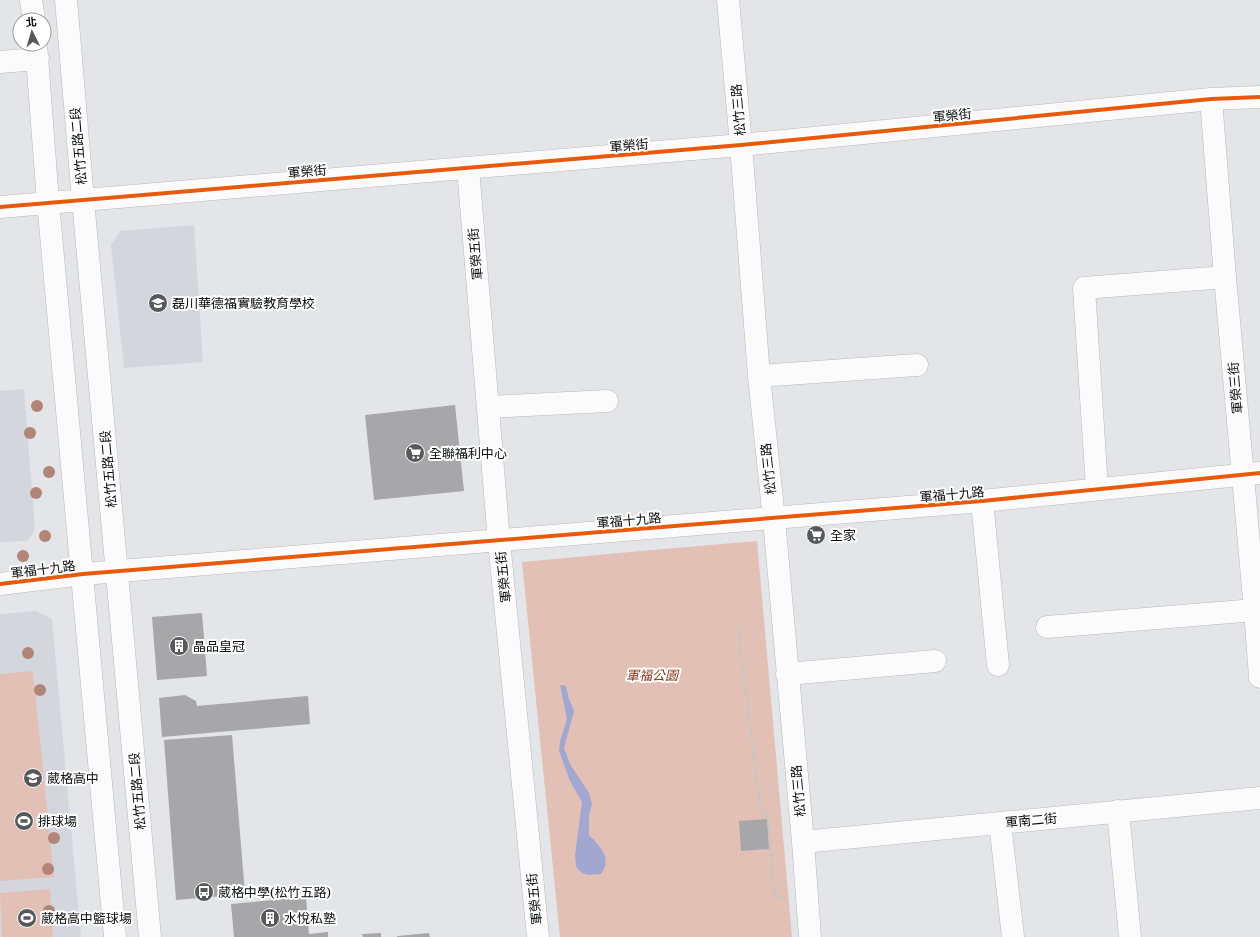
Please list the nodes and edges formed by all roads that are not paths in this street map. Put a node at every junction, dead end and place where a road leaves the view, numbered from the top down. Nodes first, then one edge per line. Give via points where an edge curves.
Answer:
1 (31, 0) edge
2 (66, 0) edge
3 (728, 0) edge
4 (33, 12) edge
5 (37, 52) edge
6 (0, 62) edge
7 (1260, 97) edge
8 (1211, 100) junction
9 (742, 145) junction
10 (468, 168) junction
11 (83, 200) junction
12 (48, 202) junction
13 (0, 207) edge
14 (1225, 277) junction
15 (917, 365) dead end
16 (759, 376) junction
17 (607, 401) dead end
18 (488, 407) junction
19 (1251, 474) edge
20 (1097, 489) junction
21 (982, 502) junction
22 (774, 519) junction
23 (499, 541) junction
24 (117, 572) junction
25 (83, 574) junction
26 (0, 584) edge
27 (1255, 610) junction
28 (1047, 627) dead end
29 (935, 661) dead end
30 (998, 665) dead end
31 (787, 674) junction
32 (1260, 677) edge
33 (1260, 798) edge
34 (1118, 811) junction
35 (1000, 823) junction
36 (803, 842) junction
37 (115, 937) edge
38 (150, 937) edge
39 (538, 937) edge
40 (810, 937) edge
41 (1013, 937) edge
42 (1130, 937) edge

1 - 4 street
2 - 11 street, 松竹五路二段
3 - 9 street, 松竹三路
5 - 6 street
5 - 12 street
7 - 8 street, 軍榮街
8 - 9 street, 軍榮街
8 - 14 street, 軍榮三街
9 - 10 street, 軍榮街
9 - 16 street, 松竹三路
10 - 11 street, 軍榮街
10 - 18 street, 軍榮五街
11 - 12 street, 軍榮街
11 - 24 street, 松竹五路二段
12 - 13 street, 軍榮街
12 - 25 street
14 - 19 street, 軍榮三街
14 - 20 street via 1084,288
15 - 16 street
16 - 22 street, 松竹三路
17 - 18 street
18 - 23 street, 軍榮五街
19 - 20 street, 軍福十九路
19 - 27 street, 軍榮三街
20 - 21 street, 軍福十九路
21 - 22 street, 軍福十九路
21 - 30 street
22 - 23 street, 軍福十九路
22 - 31 street, 松竹三路
23 - 24 street, 軍福十九路
23 - 39 street, 軍榮五街
24 - 25 street, 軍福十九路
24 - 38 street, 松竹五路二段
25 - 26 street, 軍福十九路
25 - 37 street
27 - 28 street
27 - 32 street, 軍榮三街
29 - 31 street
31 - 36 street, 松竹三路
33 - 34 street, 軍南二街
34 - 35 street, 軍南二街
34 - 42 street
35 - 36 street, 軍南二街
35 - 41 street
36 - 40 street, 松竹三路

